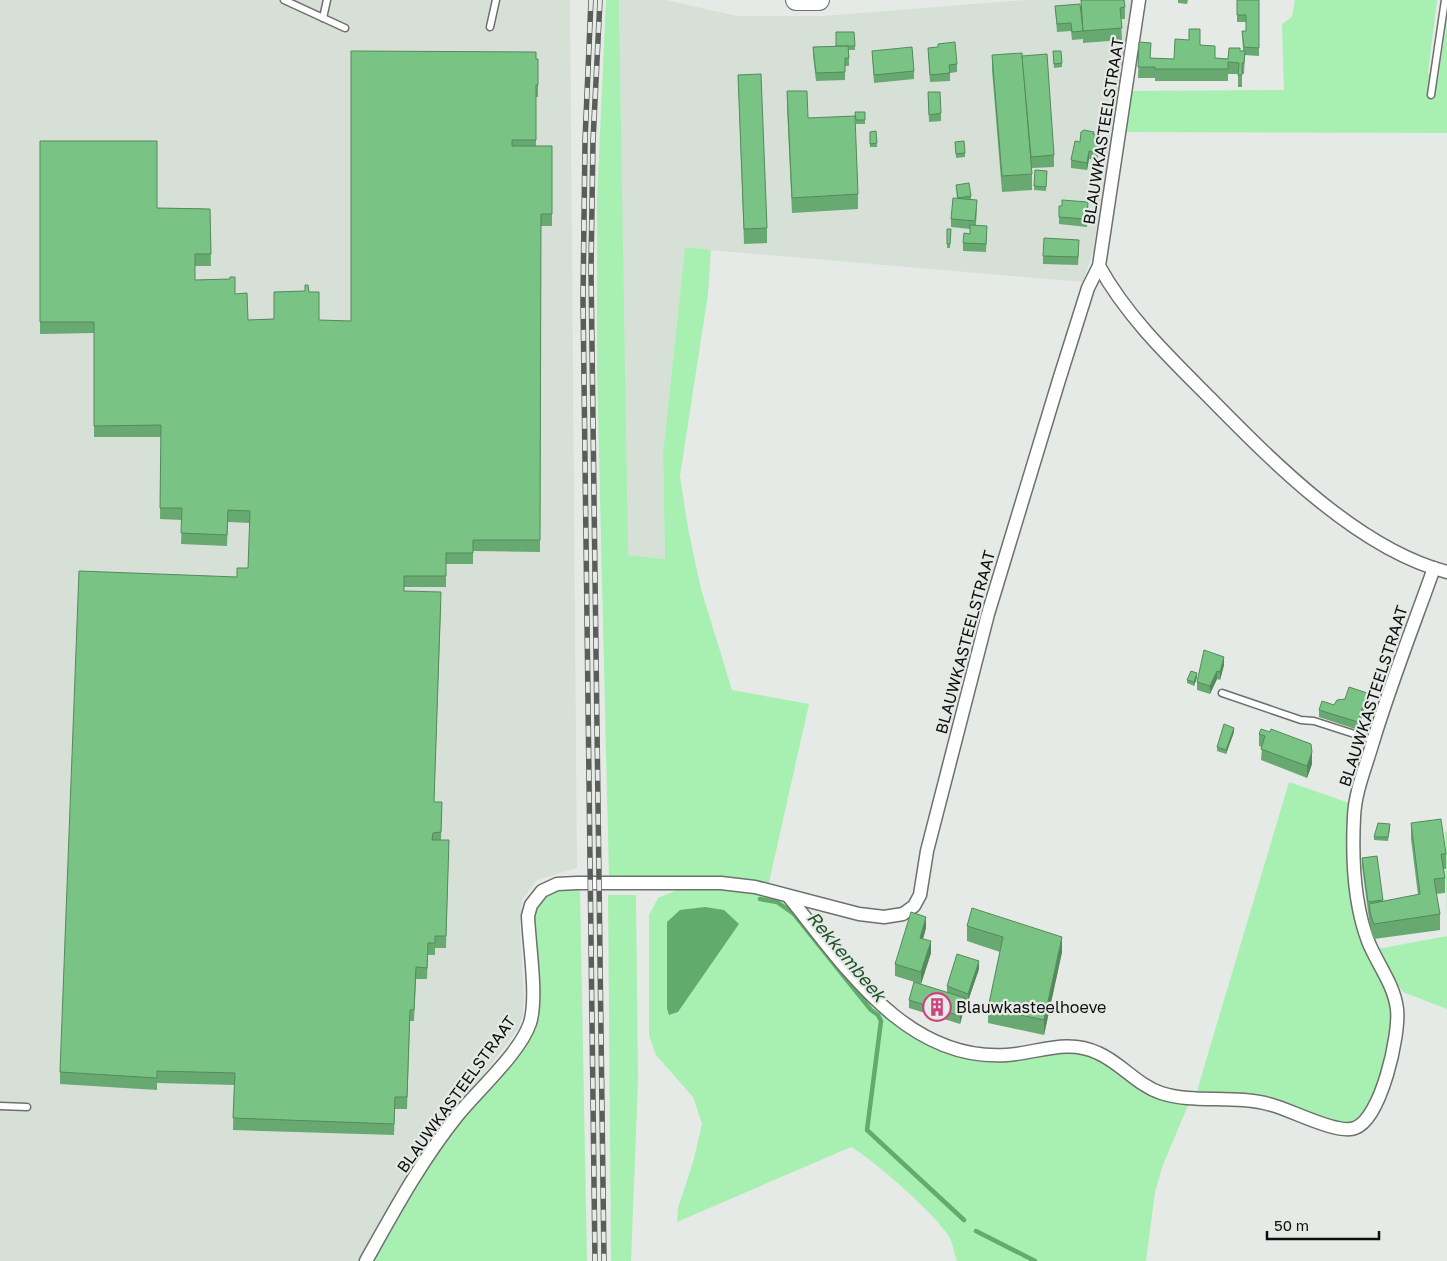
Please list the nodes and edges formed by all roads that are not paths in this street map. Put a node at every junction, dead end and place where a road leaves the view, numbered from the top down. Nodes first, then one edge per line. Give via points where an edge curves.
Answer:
1 (284, 0) edge
2 (327, 0) edge
3 (496, 0) edge
4 (796, 0) edge
5 (819, 0) edge
6 (1139, 0) edge
7 (1445, 0) edge
8 (323, 18) junction
9 (490, 27) dead end
10 (345, 28) dead end
11 (1431, 95) dead end
12 (1099, 266) junction
13 (1434, 568) junction
14 (1447, 572) edge
15 (1222, 693) dead end
16 (1373, 740) junction
17 (789, 897) junction
18 (0, 1106) edge
19 (27, 1107) dead end
20 (366, 1261) edge

1 - 8 lane
2 - 8 lane
3 - 9 lane
4 - 5 main road
6 - 12 street, BLAUWKASTEELSTRAAT
7 - 11 lane
8 - 10 lane
12 - 13 street via 1115,296 1147,332 1299,484 1365,533
12 - 17 street, BLAUWKASTEELSTRAAT via 1088,288 988,614 934,823 920,895 914,906 903,914 884,917
13 - 14 street
13 - 16 street, BLAUWKASTEELSTRAAT
15 - 16 lane
16 - 17 street, BLAUWKASTEELSTRAAT via 1356,796 1356,870 1364,930 1392,990 1398,1025 1378,1099 1371,1115 1356,1128 1333,1127 1250,1099 1192,1098 1158,1092 1099,1053 1078,1047 1066,1045 1006,1055 974,1054 946,1046 896,1018 875,1000
17 - 20 street, BLAUWKASTEELSTRAAT via 721,884 577,882 556,884 542,891 531,905 528,916 533,1004 529,1024 511,1053 457,1116 428,1156
18 - 19 lane

